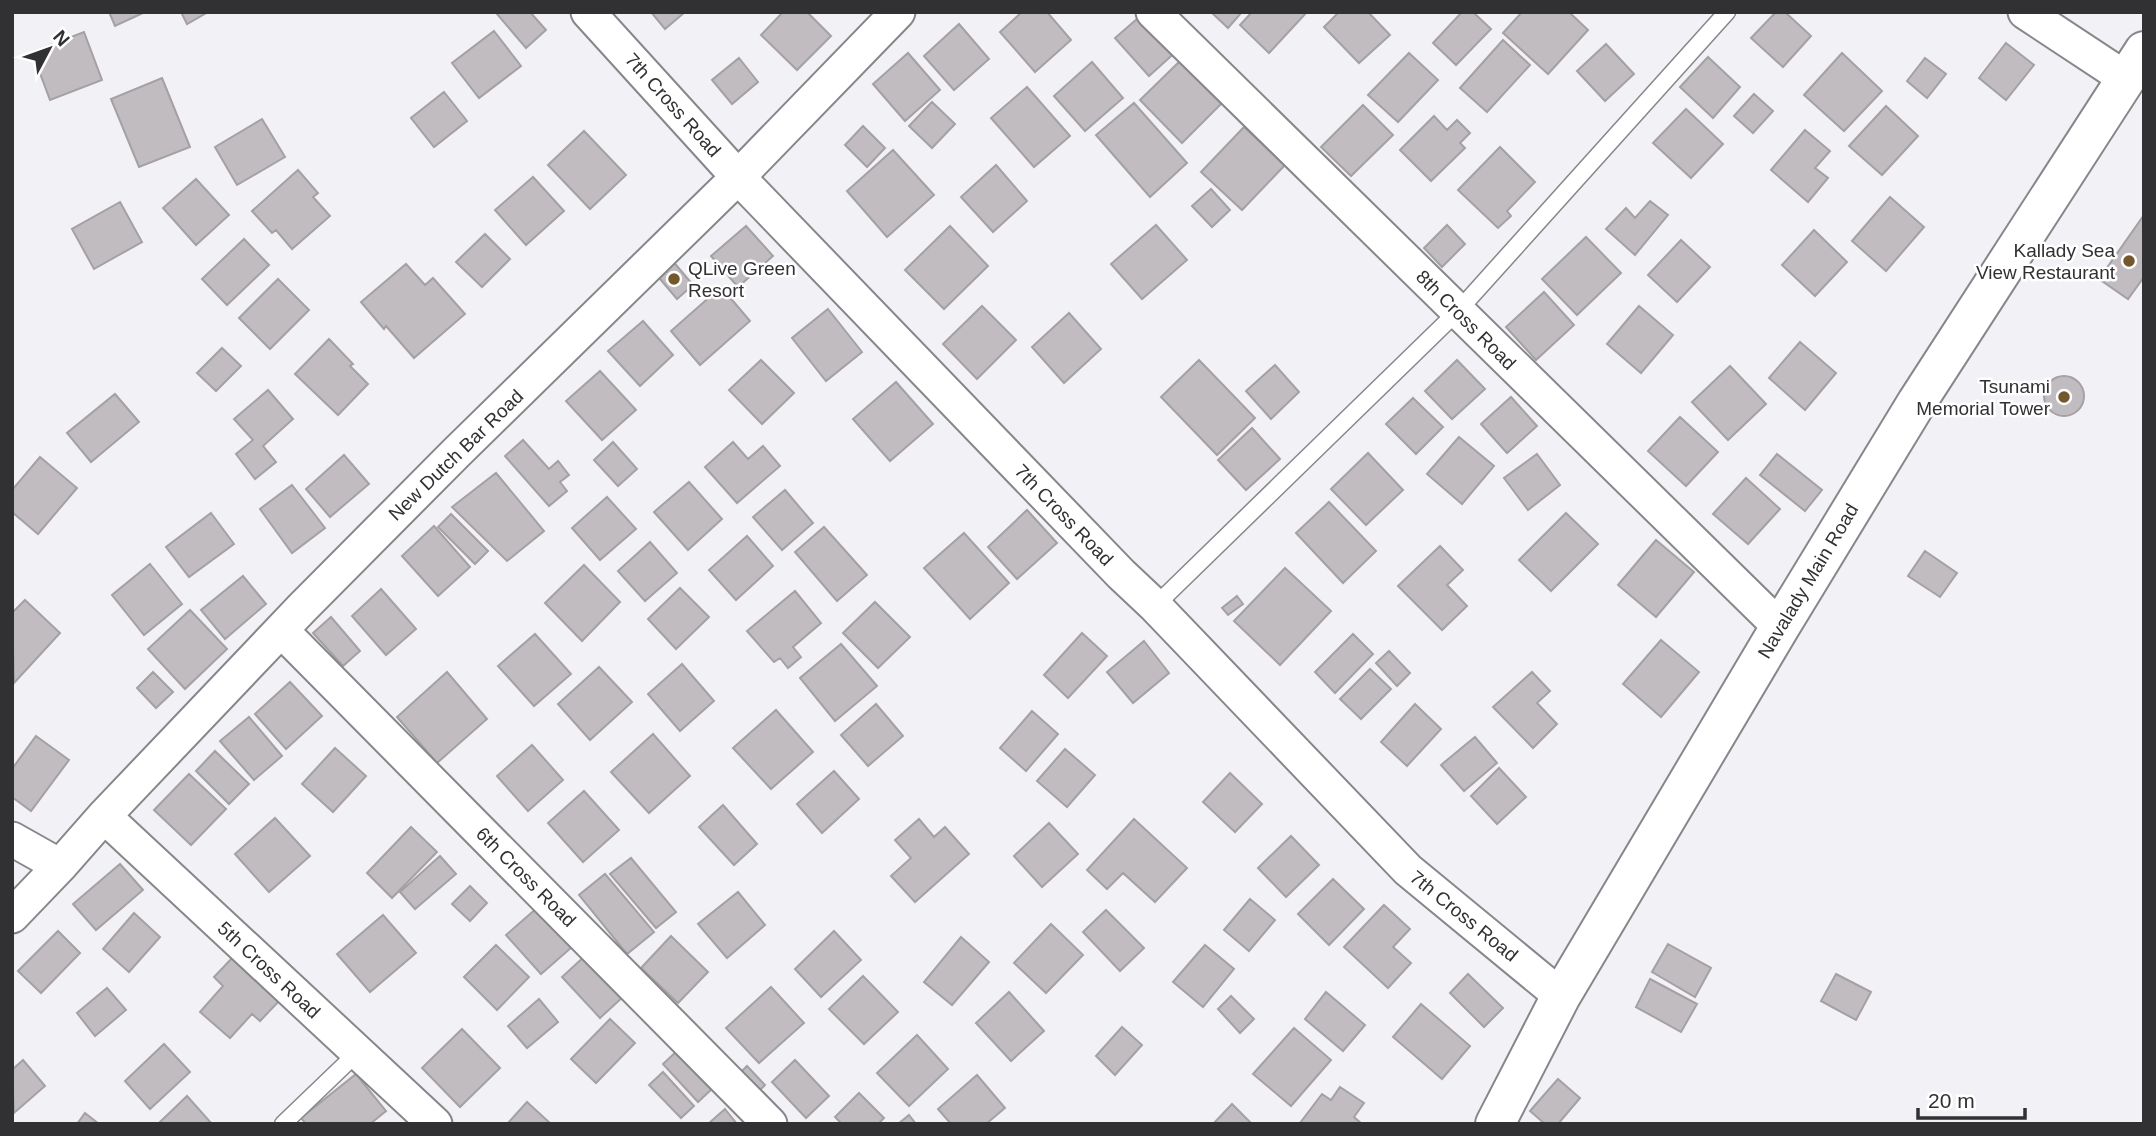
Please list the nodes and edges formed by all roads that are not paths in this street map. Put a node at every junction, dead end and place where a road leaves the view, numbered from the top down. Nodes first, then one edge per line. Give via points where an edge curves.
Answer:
1 (588, 12) edge
2 (898, 12) edge
3 (1153, 12) edge
4 (1727, 12) edge
5 (2025, 12) edge
6 (2134, 64) edge
7 (738, 177) junction
8 (1458, 311) junction
9 (1155, 606) junction
10 (1780, 627) junction
11 (282, 631) junction
12 (104, 816) junction
13 (12, 839) edge
14 (60, 866) junction
15 (12, 916) edge
16 (1562, 996) junction
17 (358, 1052) junction
18 (283, 1124) edge
19 (435, 1124) edge
20 (771, 1124) edge
21 (1495, 1124) edge

1 - 7 street, 7th Cross Road
2 - 7 street, New Dutch Bar Road
3 - 8 street, 8th Cross Road
4 - 8 lane
5 - 6 street
6 - 10 street, Navalady Main Road via 1917,402
7 - 9 street, 7th Cross Road
7 - 11 street, New Dutch Bar Road
8 - 9 lane
8 - 10 street, 8th Cross Road
9 - 16 street, 7th Cross Road via 1408,870
10 - 16 street, Navalady Main Road
11 - 12 street, New Dutch Bar Road
11 - 20 street, 6th Cross Road
12 - 14 street, New Dutch Bar Road
12 - 17 street, 5th Cross Road
13 - 14 street
14 - 15 street, New Dutch Bar Road
16 - 21 street, Navalady Main Road
17 - 18 lane
17 - 19 street, 5th Cross Road

